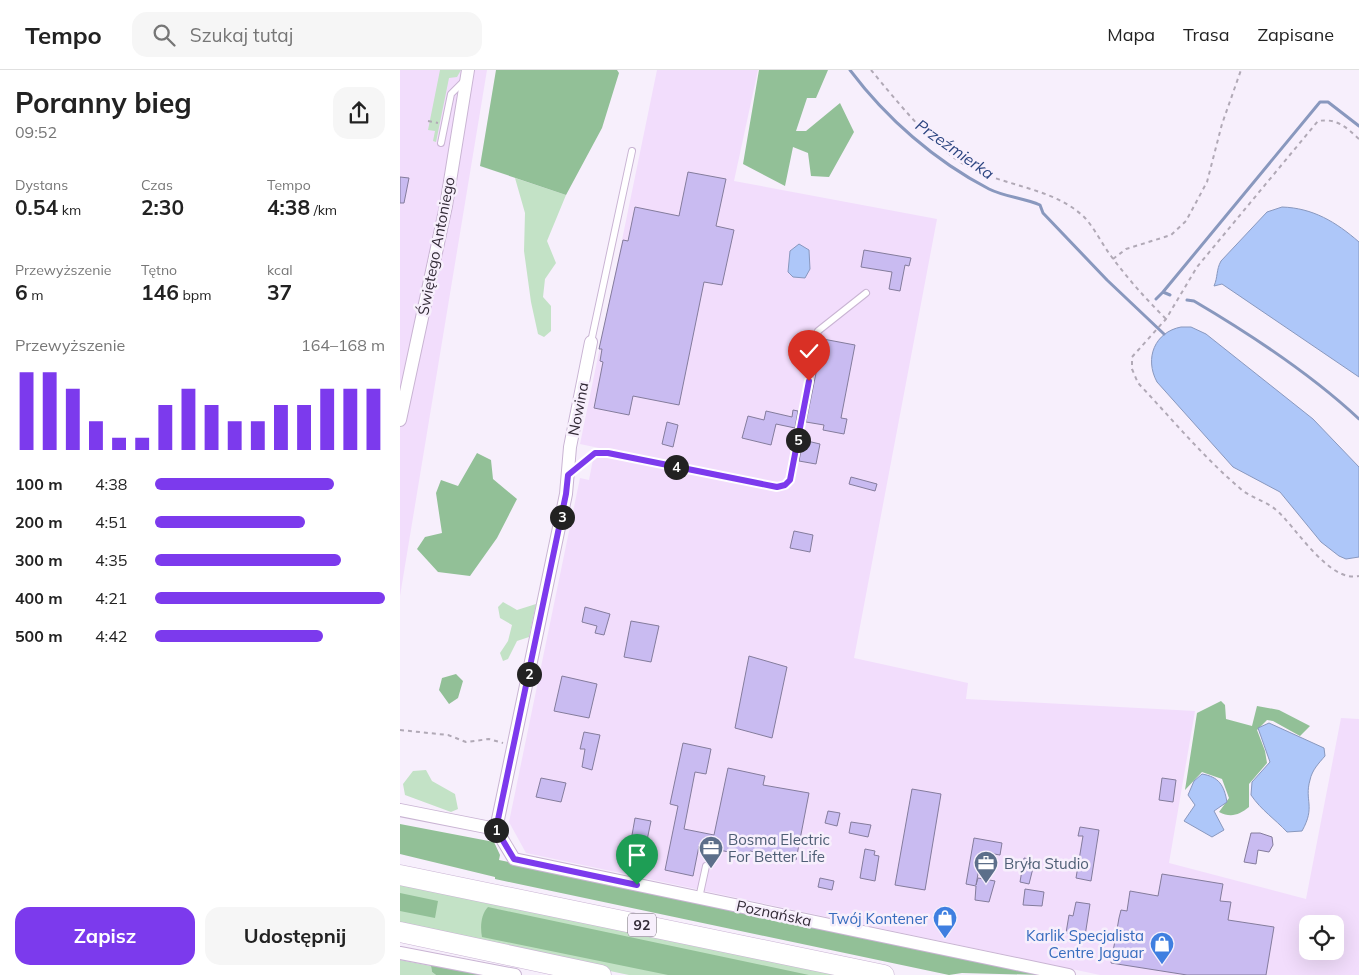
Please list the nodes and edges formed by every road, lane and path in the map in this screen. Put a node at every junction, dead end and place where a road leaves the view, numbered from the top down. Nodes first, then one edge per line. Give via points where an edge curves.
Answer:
1 (870, 70) edge
2 (1241, 70) edge
3 (468, 74) edge
4 (1359, 139) edge
5 (441, 143) dead end
6 (632, 151) dead end
7 (1113, 259) junction
8 (866, 293) dead end
9 (1166, 319) junction
10 (591, 342) joint
11 (400, 420) edge
12 (568, 475) junction
13 (1359, 576) edge
14 (400, 730) edge
15 (513, 745) junction
16 (400, 810) edge
17 (496, 829) junction
18 (706, 866) dead end
19 (400, 875) edge
20 (699, 898) junction
21 (400, 932) edge
22 (400, 953) edge
23 (515, 975) edge
24 (601, 975) edge
25 (884, 975) edge
26 (1069, 975) edge

1 - 7 path via 907,114 959,161 1010,185 1053,197 1085,218
2 - 7 path via 1207,182 1186,221 1171,235 1126,249
3 - 5 lane via 451,94
3 - 11 street, Świętego Antoniego via 446,206
4 - 9 path via 1342,124 1330,119 1318,121 1197,267
6 - 10 lane
7 - 9 path via 1137,291
8 - 12 lane via 818,331 790,480 785,485 777,487 608,453 595,453
9 - 13 path via 1132,357 1132,369 1138,383 1226,476 1245,492 1275,509 1312,552 1346,575
10 - 12 street, Nowina via 570,447
12 - 15 street, Nowina
14 - 15 path via 448,735 466,742 489,739
15 - 17 street, Nowina
16 - 17 street
17 - 20 street, Poznańska via 514,859
18 - 20 lane
19 - 25 main road, 92
20 - 26 street, Poznańska
21 - 24 main road
22 - 23 street

